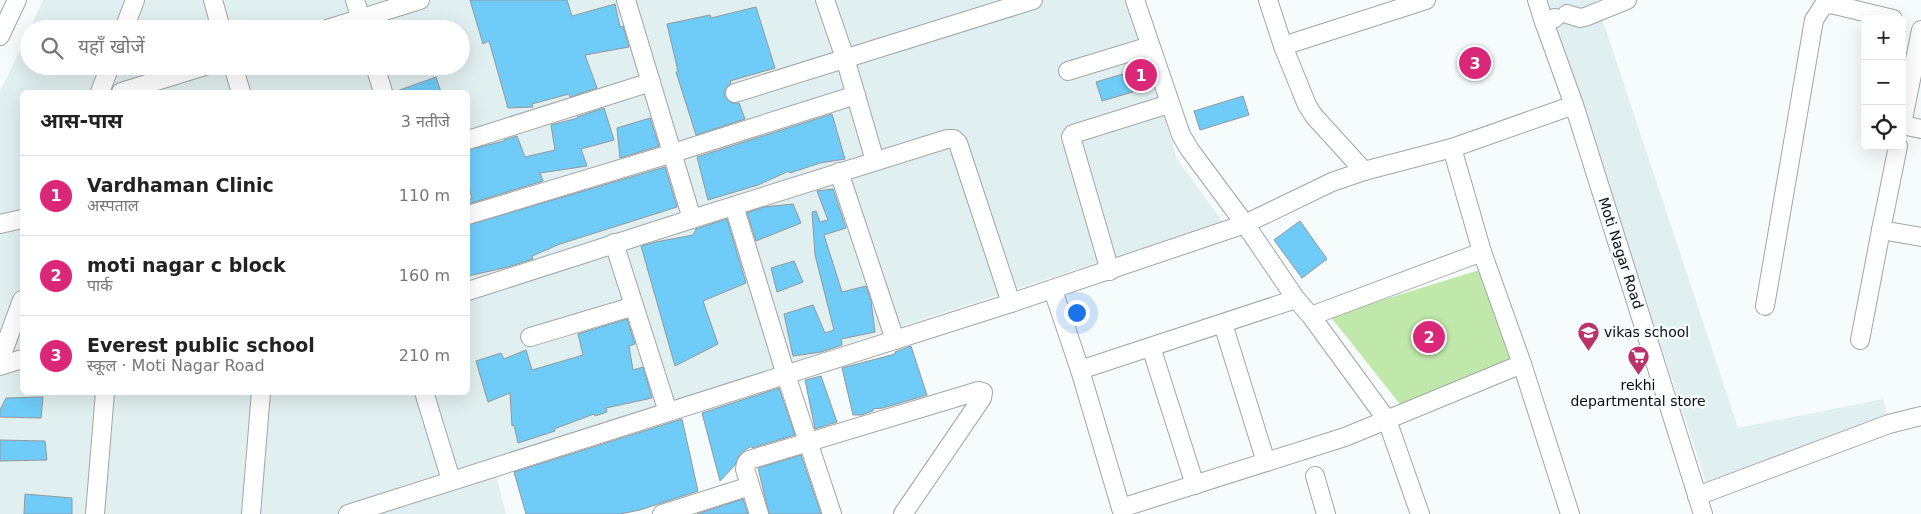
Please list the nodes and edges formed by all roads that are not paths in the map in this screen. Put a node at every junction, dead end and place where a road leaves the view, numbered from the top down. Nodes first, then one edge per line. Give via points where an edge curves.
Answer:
1 (17, 0) edge
2 (135, 0) edge
3 (213, 0) edge
4 (354, 0) edge
5 (420, 0) edge
6 (626, 0) edge
7 (825, 0) edge
8 (1032, 0) edge
9 (1135, 0) edge
10 (1268, 0) edge
11 (1426, 0) edge
12 (1537, 0) edge
13 (1627, 0) edge
14 (1402, 4) edge
15 (1571, 7) edge
16 (1876, 15) edge
17 (127, 20) edge
18 (219, 20) edge
19 (361, 20) edge
20 (372, 20) edge
21 (1544, 22) junction
22 (1906, 22) edge
23 (1921, 25) edge
24 (1921, 30) edge
25 (0, 36) edge
26 (1150, 46) junction
27 (1283, 46) junction
28 (845, 58) junction
29 (1068, 71) dead end
30 (107, 75) edge
31 (176, 75) edge
32 (236, 75) edge
33 (378, 75) edge
34 (651, 82) junction
35 (101, 90) edge
36 (127, 90) edge
37 (240, 90) edge
38 (382, 90) edge
39 (735, 93) dead end
40 (856, 95) junction
41 (1169, 104) junction
42 (1574, 105) junction
43 (1906, 105) edge
44 (1906, 126) edge
45 (1921, 129) edge
46 (470, 139) edge
47 (1452, 148) junction
48 (1897, 150) edge
49 (673, 153) junction
50 (875, 161) junction
51 (1364, 171) junction
52 (839, 172) junction
53 (734, 206) junction
54 (470, 214) edge
55 (692, 218) junction
56 (20, 219) edge
57 (0, 224) edge
58 (1245, 224) junction
59 (1881, 230) junction
60 (1921, 237) edge
61 (614, 244) junction
62 (1482, 252) junction
63 (1110, 271) junction
64 (470, 290) edge
65 (1053, 290) junction
66 (1296, 299) junction
67 (1011, 303) junction
68 (20, 305) edge
69 (634, 306) junction
70 (1765, 306) dead end
71 (1311, 316) junction
72 (1223, 324) junction
73 (530, 337) dead end
74 (895, 340) junction
75 (1860, 340) dead end
76 (1151, 347) junction
77 (0, 360) edge
78 (20, 360) edge
79 (1522, 364) junction
80 (0, 366) edge
81 (1080, 370) junction
82 (786, 375) junction
83 (104, 395) edge
84 (261, 395) edge
85 (425, 395) edge
86 (668, 412) junction
87 (1921, 416) edge
88 (1387, 420) junction
89 (809, 443) junction
90 (1266, 462) junction
91 (1316, 476) dead end
92 (451, 480) junction
93 (1195, 484) junction
94 (750, 486) junction
95 (1697, 496) junction
96 (1122, 511) edge
97 (95, 514) edge
98 (251, 514) edge
99 (348, 514) edge
100 (662, 514) edge
101 (759, 514) edge
102 (832, 514) edge
103 (903, 514) edge
104 (1326, 514) edge
105 (1420, 514) edge
106 (1570, 514) edge
107 (1703, 514) edge

1 - 25 street
2 - 17 street
3 - 18 street
4 - 19 street
5 - 20 street
6 - 34 street
7 - 28 street
8 - 28 street
9 - 26 street
10 - 27 street
11 - 14 street
12 - 21 street, Moti Nagar Road
13 - 15 street via 1580,18
14 - 27 street
15 - 21 street
16 - 70 street via 1831,4 1822,6 1814,20
21 - 42 street, Moti Nagar Road
22 - 23 street
24 - 43 street
26 - 29 street
26 - 41 street
27 - 51 street via 1314,116
28 - 39 street
28 - 40 street
30 - 35 street
31 - 36 street
32 - 37 street
33 - 38 street
34 - 46 street
34 - 49 street
40 - 49 street
40 - 50 street
41 - 58 street via 1190,150
41 - 63 street via 1070,137
42 - 47 street
42 - 95 street, Moti Nagar Road
44 - 45 street
47 - 51 street
47 - 62 street
48 - 59 street
49 - 54 street
49 - 55 street
50 - 52 street
50 - 67 street via 947,139 958,143
51 - 58 street via 1332,182
52 - 53 street
52 - 74 street
53 - 55 street
53 - 82 street
55 - 61 street
56 - 57 street
58 - 63 street
58 - 66 street
59 - 60 street
59 - 75 street
61 - 64 street
61 - 69 street
62 - 71 street
62 - 79 street
63 - 65 street
65 - 67 street
65 - 81 street
66 - 71 street
66 - 72 street
67 - 74 street
68 - 77 street
69 - 73 street
69 - 86 street
71 - 88 street
72 - 76 street
72 - 90 street
74 - 82 street
76 - 81 street
76 - 93 street
78 - 80 street
79 - 88 street
79 - 106 street
81 - 96 street
82 - 86 street
82 - 89 street
83 - 97 street
84 - 98 street
85 - 92 street
86 - 92 street
87 - 95 street via 1889,424
88 - 90 street
88 - 105 street
89 - 94 street via 749,460 745,469
89 - 102 street
89 - 103 street via 983,392
90 - 93 street
91 - 104 street
92 - 99 street
93 - 96 street
94 - 100 street
94 - 101 street
95 - 107 street, Moti Nagar Road

